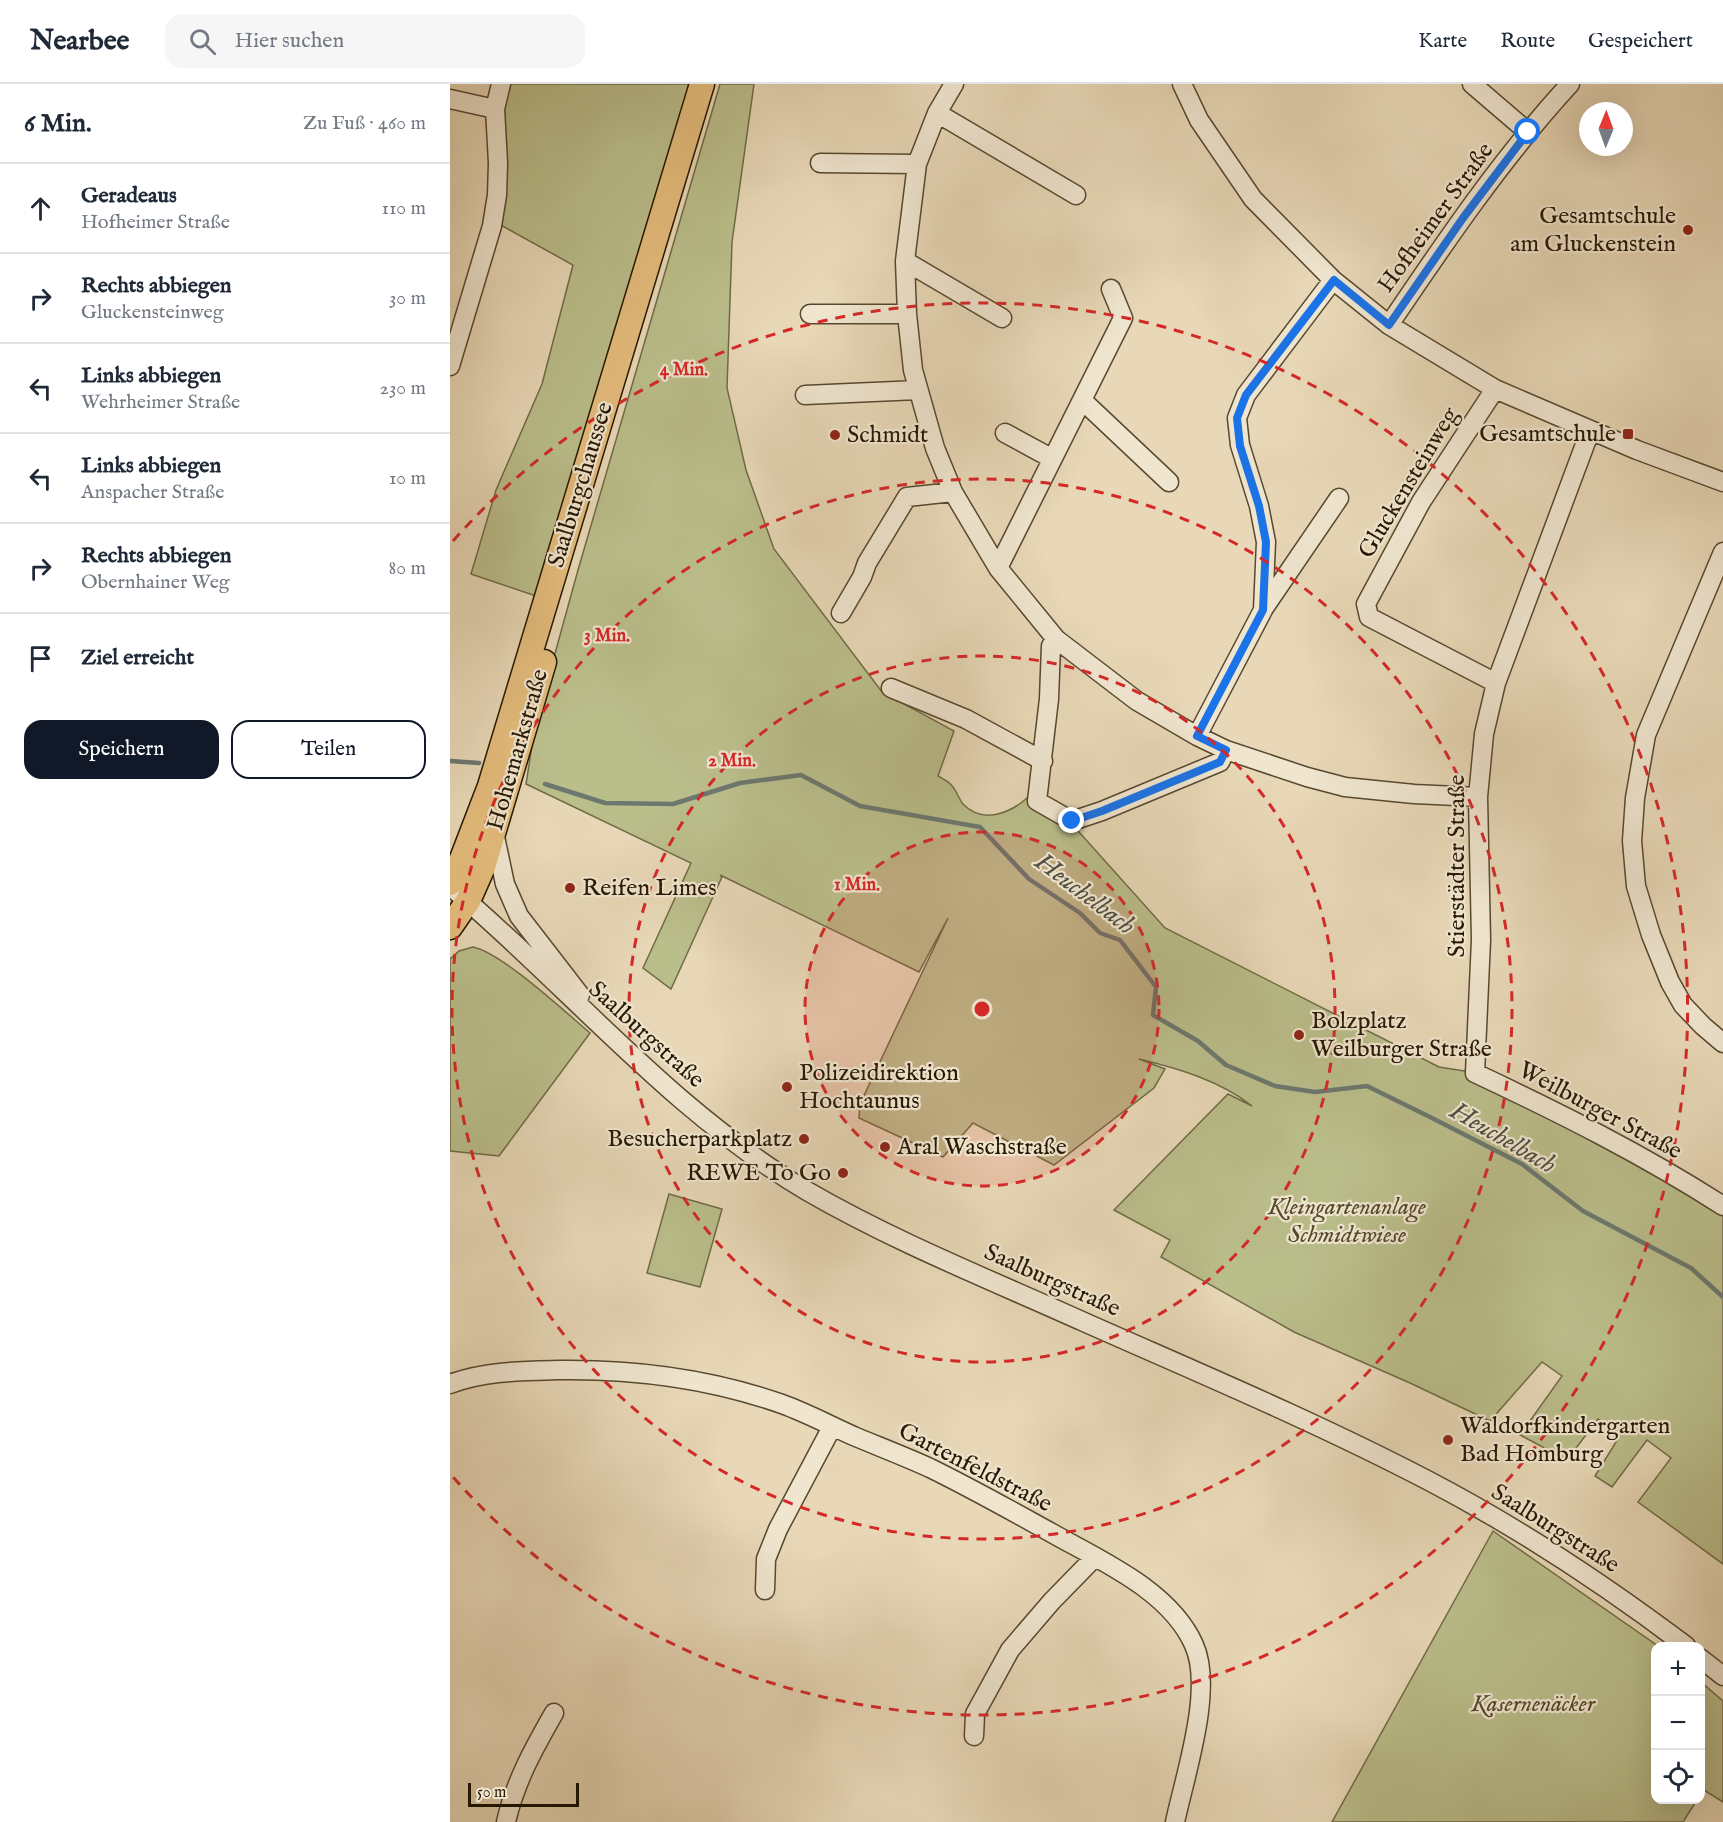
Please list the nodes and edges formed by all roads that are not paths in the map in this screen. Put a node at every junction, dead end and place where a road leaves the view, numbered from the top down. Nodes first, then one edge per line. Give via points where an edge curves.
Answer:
1 (501, 84) edge
2 (702, 84) edge
3 (954, 84) edge
4 (1182, 84) edge
5 (1472, 84) edge
6 (1570, 84) edge
7 (450, 99) edge
8 (495, 109) junction
9 (936, 113) junction
10 (1528, 132) junction
11 (820, 163) dead end
12 (917, 164) junction
13 (1076, 195) dead end
14 (905, 261) junction
15 (1334, 280) junction
16 (1111, 289) dead end
17 (810, 314) dead end
18 (907, 314) junction
19 (1002, 318) dead end
20 (630, 322) junction
21 (1389, 325) junction
22 (450, 366) edge
23 (1495, 388) junction
24 (918, 390) junction
25 (805, 395) dead end
26 (1082, 400) junction
27 (1590, 431) junction
28 (1005, 433) dead end
29 (1052, 458) junction
30 (1169, 482) dead end
31 (1723, 482) edge
32 (953, 492) junction
33 (1338, 498) dead end
34 (1723, 552) edge
35 (998, 568) junction
36 (1263, 610) junction
37 (841, 613) dead end
38 (1056, 639) junction
39 (1496, 684) junction
40 (891, 688) dead end
41 (1197, 736) junction
42 (1226, 750) junction
43 (1042, 761) junction
44 (1478, 797) junction
45 (495, 831) junction
46 (456, 890) edge
47 (450, 927) edge
48 (1723, 1042) edge
49 (620, 1046) junction
50 (1475, 1049) joint
51 (1723, 1206) edge
52 (450, 1384) edge
53 (832, 1426) junction
54 (1095, 1557) junction
55 (765, 1590) dead end
56 (1679, 1642) edge
57 (1705, 1661) edge
58 (1723, 1676) edge
59 (554, 1713) dead end
60 (974, 1736) dead end
61 (507, 1822) edge
62 (1175, 1822) edge

1 - 8 street
2 - 20 main road, Saalburgchaussee
3 - 9 street
4 - 15 street via 1199,120 1253,199
5 - 10 street
6 - 10 street, Hofheimer Straße
7 - 8 street
8 - 22 street via 498,163 492,226
9 - 12 street
9 - 13 street
10 - 21 street, Hofheimer Straße
11 - 12 street
12 - 14 street
14 - 18 street
14 - 19 street
15 - 21 street
15 - 36 street via 1246,395 1237,418 1240,446 1266,542
16 - 26 street via 1123,318
17 - 18 street
18 - 24 street
20 - 45 main road, Hohemarkstraße via 614,415
20 - 46 main road, Saalburgchaussee via 490,786 462,859
21 - 23 street
23 - 27 street
23 - 39 street, Gluckensteinweg via 1421,502 1366,604 1369,617
24 - 25 street
24 - 32 street
26 - 29 street
26 - 30 street
27 - 31 street
27 - 39 street, Stierstädter Straße
28 - 29 street
29 - 35 street
32 - 35 street
32 - 37 street via 907,497
33 - 36 street
34 - 48 street via 1646,735 1632,841 1636,886 1670,982 1683,1005
35 - 38 street
36 - 41 street
38 - 41 street via 1137,701
38 - 43 street via 1051,645
39 - 44 street, Stierstädter Straße via 1484,734
40 - 43 street via 966,719
41 - 42 street
42 - 43 street via 1220,762 1072,821 1037,801
42 - 44 street via 1345,787
44 - 50 street, Stierstädter Straße via 1481,940
45 - 46 main road, Hohemarkstraße via 483,867
45 - 49 street via 503,875 519,916
46 - 47 main road, Hohemarkstraße
46 - 49 street, Saalburgstraße
49 - 56 street, Saalburgstraße via 726,1137 808,1192 881,1230 1429,1481 1560,1557
50 - 51 street, Weilburger Straße via 1475,1073 1630,1150
52 - 53 street, Gartenfeldstraße via 513,1371 640,1373 750,1395
53 - 54 street, Gartenfeldstraße via 928,1467
53 - 55 street via 778,1529 766,1559
54 - 60 street via 1010,1650 975,1714
54 - 62 street, Gartenfeldstraße via 1159,1597 1184,1626 1199,1656 1201,1695
57 - 58 street
59 - 61 street via 526,1764 511,1800

